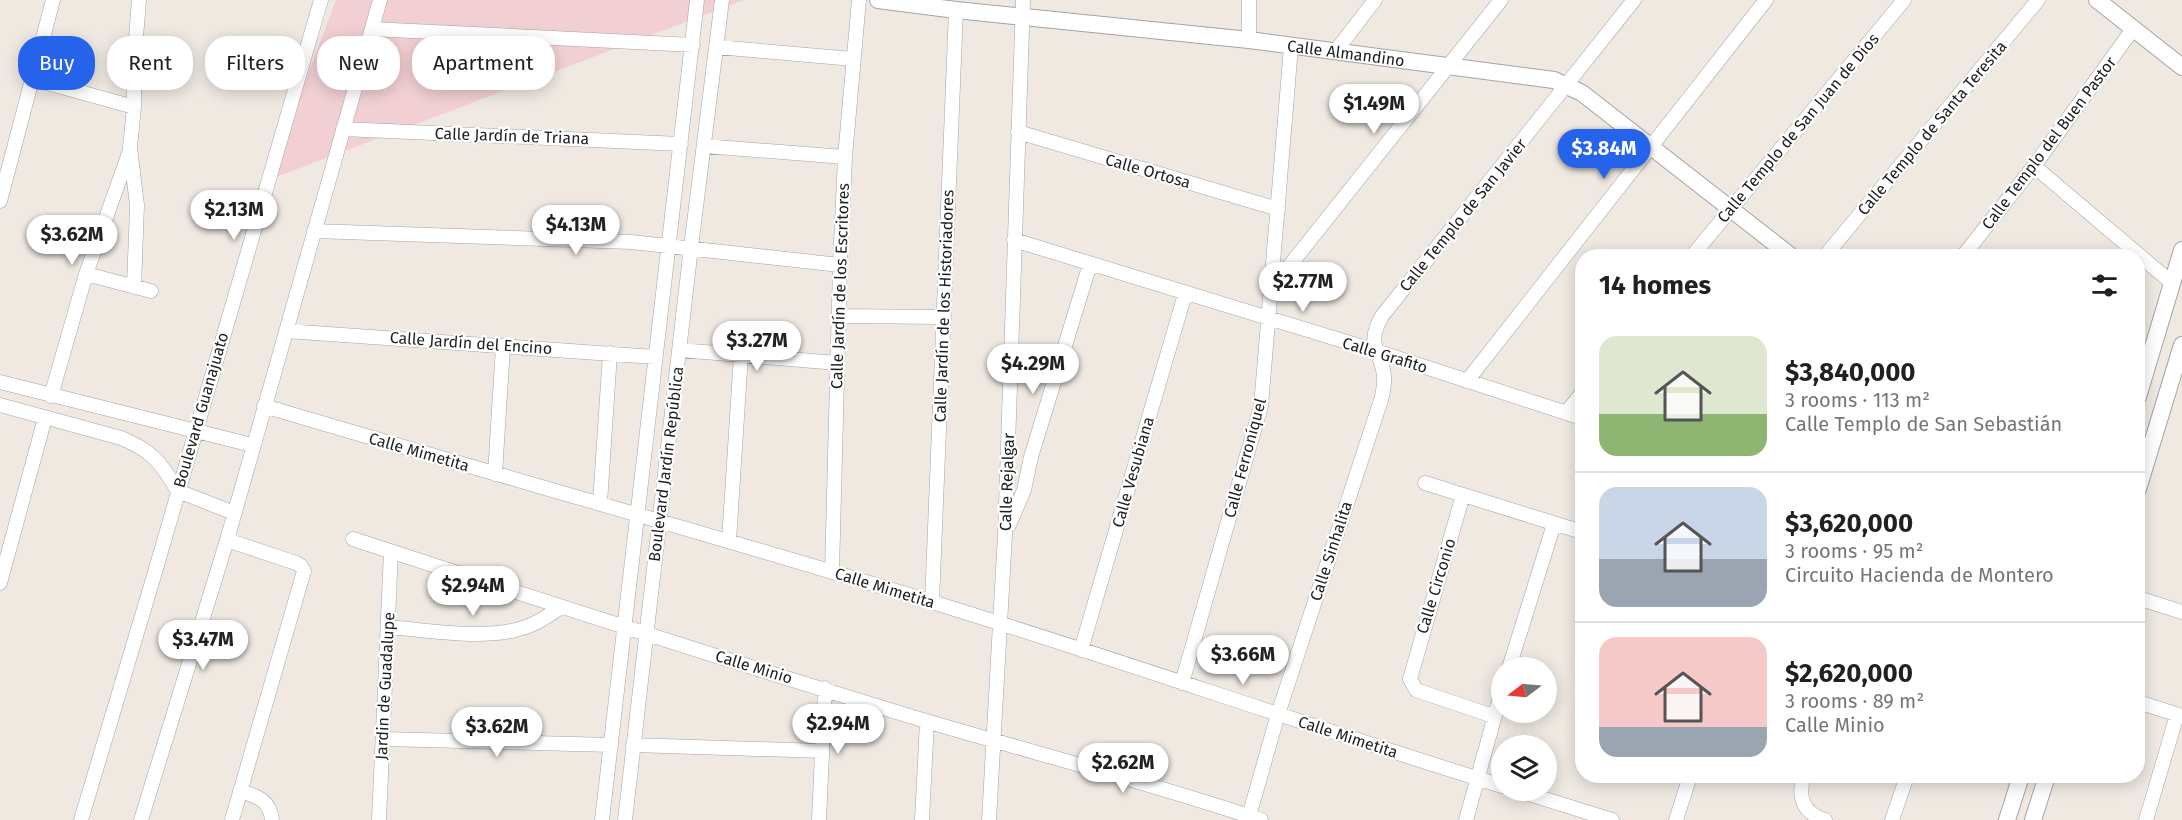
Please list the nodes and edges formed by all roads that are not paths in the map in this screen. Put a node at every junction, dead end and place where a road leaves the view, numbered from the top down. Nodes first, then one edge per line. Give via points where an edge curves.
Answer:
1 (53, 0) edge
2 (139, 0) edge
3 (321, 0) edge
4 (380, 0) edge
5 (697, 0) edge
6 (722, 0) edge
7 (859, 0) edge
8 (878, 0) edge
9 (1249, 0) edge
10 (1501, 0) edge
11 (1634, 0) edge
12 (1766, 0) edge
13 (1904, 0) edge
14 (2038, 0) edge
15 (2097, 0) edge
16 (1369, 2) edge
17 (1022, 8) edge
18 (956, 10) junction
19 (372, 29) junction
20 (2133, 29) junction
21 (44, 36) edge
22 (1249, 40) junction
23 (693, 45) junction
24 (717, 47) junction
25 (1291, 47) junction
26 (1335, 52) junction
27 (854, 59) junction
28 (1448, 67) junction
29 (2182, 67) edge
30 (1568, 85) junction
31 (30, 90) edge
32 (70, 90) edge
33 (134, 107) junction
34 (343, 129) junction
35 (1018, 132) junction
36 (681, 144) junction
37 (1651, 145) junction
38 (704, 146) junction
39 (130, 148) junction
40 (845, 157) junction
41 (2034, 166) junction
42 (0, 201) edge
43 (1731, 208) junction
44 (1278, 209) junction
45 (314, 231) junction
46 (1014, 240) junction
47 (669, 245) junction
48 (691, 247) junction
49 (1698, 249) edge
50 (1782, 249) edge
51 (1831, 249) edge
52 (1976, 249) edge
53 (2132, 249) edge
54 (2182, 250) edge
55 (2145, 260) edge
56 (1090, 264) junction
57 (840, 265) junction
58 (86, 274) junction
59 (2172, 283) junction
60 (134, 287) junction
61 (1271, 289) junction
62 (151, 291) dead end
63 (1185, 294) junction
64 (839, 316) junction
65 (944, 317) junction
66 (1268, 319) junction
67 (286, 331) junction
68 (2182, 345) edge
69 (503, 346) junction
70 (680, 350) junction
71 (1376, 351) junction
72 (610, 353) junction
73 (741, 355) junction
74 (656, 357) junction
75 (837, 363) junction
76 (2145, 370) edge
77 (1467, 381) junction
78 (0, 382) edge
79 (51, 396) junction
80 (1575, 402) edge
81 (0, 405) edge
82 (264, 406) junction
83 (1566, 413) junction
84 (1575, 416) edge
85 (45, 418) junction
86 (195, 432) junction
87 (252, 445) junction
88 (2145, 466) edge
89 (495, 474) junction
90 (1425, 483) dead end
91 (178, 491) junction
92 (1463, 495) junction
93 (600, 503) junction
94 (234, 513) junction
95 (637, 514) junction
96 (660, 520) junction
97 (1554, 524) junction
98 (1575, 530) edge
99 (1005, 535) junction
100 (352, 539) dead end
101 (227, 540) junction
102 (729, 541) junction
103 (392, 552) junction
104 (832, 572) junction
105 (0, 583) edge
106 (2145, 600) edge
107 (932, 602) junction
108 (561, 607) junction
109 (2182, 612) edge
110 (1000, 623) junction
111 (388, 627) junction
112 (624, 627) junction
113 (646, 634) junction
114 (1081, 650) junction
115 (1512, 657) edge
116 (1182, 683) junction
117 (825, 688) junction
118 (2145, 704) edge
119 (1278, 714) junction
120 (1491, 715) edge
121 (2180, 715) edge
122 (927, 721) junction
123 (1492, 723) edge
124 (383, 739) junction
125 (994, 739) junction
126 (611, 745) junction
127 (633, 745) junction
128 (822, 751) junction
129 (1478, 779) junction
130 (1491, 783) edge
131 (1685, 783) edge
132 (1802, 783) edge
133 (1905, 783) edge
134 (2019, 783) edge
135 (2045, 783) edge
136 (240, 791) junction
137 (1551, 801) edge
138 (1252, 819) edge
139 (81, 820) edge
140 (141, 820) edge
141 (232, 820) edge
142 (272, 820) edge
143 (379, 820) edge
144 (602, 820) edge
145 (625, 820) edge
146 (819, 820) edge
147 (922, 820) edge
148 (989, 820) edge
149 (1466, 820) edge
150 (1612, 820) edge
151 (1676, 820) edge
152 (1825, 820) edge
153 (1892, 820) edge
154 (2007, 820) edge
155 (2033, 820) edge
156 (2146, 820) edge

1 - 21 street
2 - 33 street
3 - 86 street, Boulevard Guanajuato
4 - 19 street
5 - 23 street, Boulevard Jardín República
6 - 24 street, Boulevard Jardín República
7 - 27 street, Calle Jardín de los Escritores
8 - 18 street, Calle Almandino
9 - 22 street
10 - 28 street
11 - 30 street, Calle Templo de San Javier
12 - 37 street
13 - 43 street, Calle Templo de San Juan de Dios
14 - 51 street, Calle Templo de Santa Teresita
15 - 20 street
16 - 26 street
17 - 18 street, Calle Almandino
17 - 22 street, Calle Almandino
17 - 35 street, Calle Rejalgar
18 - 65 street, Calle Jardín de los Historiadores
19 - 23 street
19 - 34 street
20 - 29 street
20 - 41 street, Calle Templo del Buen Pastor
22 - 25 street, Calle Almandino
23 - 36 street, Boulevard Jardín República
24 - 27 street
24 - 38 street, Boulevard Jardín República
25 - 26 street, Calle Almandino
25 - 44 street, Calle Ferroníquel
26 - 28 street, Calle Almandino
27 - 40 street, Calle Jardín de los Escritores
28 - 30 street, Calle Almandino via 1542,78
28 - 61 street
30 - 37 street, Calle Almandino
30 - 71 street, Calle Templo de San Javier via 1382,316 1375,327
31 - 42 street
32 - 33 street
33 - 39 street
34 - 36 street, Calle Jardín de Triana
34 - 45 street
35 - 44 street, Calle Ortosa
35 - 46 street, Calle Rejalgar
36 - 47 street, Boulevard Jardín República
37 - 43 street, Calle Almandino
37 - 77 street
38 - 40 street
38 - 48 street, Boulevard Jardín República
39 - 58 street
39 - 60 street via 137,205
40 - 57 street, Calle Jardín de los Escritores
41 - 52 street, Calle Templo del Buen Pastor
41 - 53 street
43 - 49 street, Calle Templo de San Juan de Dios
43 - 50 street, Calle Almandino
44 - 61 street, Calle Ferroníquel
45 - 47 street
45 - 67 street
46 - 56 street, Calle Grafito
46 - 99 street, Calle Rejalgar
47 - 48 street
47 - 74 street, Boulevard Jardín República
48 - 57 street
48 - 70 street, Boulevard Jardín República
54 - 59 street
55 - 59 street
56 - 63 street, Calle Grafito
56 - 99 street via 1024,490
57 - 64 street, Calle Jardín de los Escritores
58 - 60 street
58 - 79 street
59 - 76 street
60 - 62 street
61 - 66 street, Calle Ferroníquel
63 - 66 street, Calle Grafito
63 - 114 street, Calle Vesubiana
64 - 65 street
64 - 75 street, Calle Jardín de los Escritores
65 - 107 street, Calle Jardín de los Historiadores
66 - 71 street, Calle Grafito
66 - 116 street, Calle Ferroníquel via 1264,383 1254,433
67 - 69 street, Calle Jardín del Encino
67 - 82 street
68 - 88 street
69 - 72 street, Calle Jardín del Encino
69 - 89 street
70 - 73 street
70 - 96 street, Boulevard Jardín República
71 - 77 street, Calle Grafito
71 - 119 street, Calle Sinhalita via 1384,375 1381,400
72 - 74 street, Calle Jardín del Encino
72 - 93 street
73 - 75 street
73 - 102 street
74 - 95 street, Boulevard Jardín República
75 - 104 street, Calle Jardín de los Escritores
77 - 83 street, Calle Grafito
78 - 79 street
79 - 86 street
80 - 83 street
81 - 85 street
82 - 87 street
82 - 89 street, Calle Mimetita
83 - 84 street, Calle Grafito
85 - 91 street via 140,445 152,454
85 - 105 street
86 - 87 street
86 - 91 street, Boulevard Guanajuato
87 - 94 street
89 - 93 street, Calle Mimetita
90 - 92 street
91 - 94 street
91 - 139 street, Boulevard Guanajuato
92 - 97 street
92 - 120 street, Calle Circonio via 1410,679 1416,690
93 - 95 street, Calle Mimetita
94 - 101 street
95 - 96 street, Calle Mimetita
95 - 112 street, Boulevard Jardín República
96 - 102 street, Calle Mimetita
96 - 113 street, Boulevard Jardín República
97 - 98 street
97 - 115 street
99 - 110 street, Calle Rejalgar
100 - 103 street, Calle Minio
101 - 136 street via 296,563 304,571
101 - 140 street
102 - 104 street, Calle Mimetita
103 - 108 street, Calle Minio
103 - 111 street, Jardin de Guadalupe
104 - 107 street, Calle Mimetita
106 - 109 street
107 - 110 street, Calle Mimetita
108 - 111 street via 534,624 503,633
108 - 112 street, Calle Minio
110 - 114 street, Calle Mimetita
110 - 125 street, Calle Rejalgar
111 - 124 street, Jardin de Guadalupe
112 - 113 street, Calle Minio
112 - 126 street, Boulevard Jardín República
113 - 117 street, Calle Minio
113 - 127 street, Boulevard Jardín República
114 - 116 street, Calle Mimetita
116 - 119 street, Calle Mimetita
117 - 122 street, Calle Minio
117 - 128 street
118 - 121 street
119 - 129 street, Calle Mimetita
119 - 138 street, Calle Sinhalita
121 - 156 street
122 - 125 street, Calle Minio
122 - 147 street
123 - 129 street
124 - 126 street
124 - 143 street, Jardin de Guadalupe
125 - 138 street, Calle Minio
125 - 148 street, Calle Rejalgar
126 - 144 street, Boulevard Jardín República
127 - 128 street
127 - 145 street, Boulevard Jardín República
128 - 146 street
129 - 130 street, Calle Mimetita
129 - 149 street
131 - 151 street
132 - 152 street via 1803,803 1815,817
133 - 153 street
134 - 154 street
135 - 155 street
136 - 141 street
136 - 142 street via 266,801
137 - 150 street

